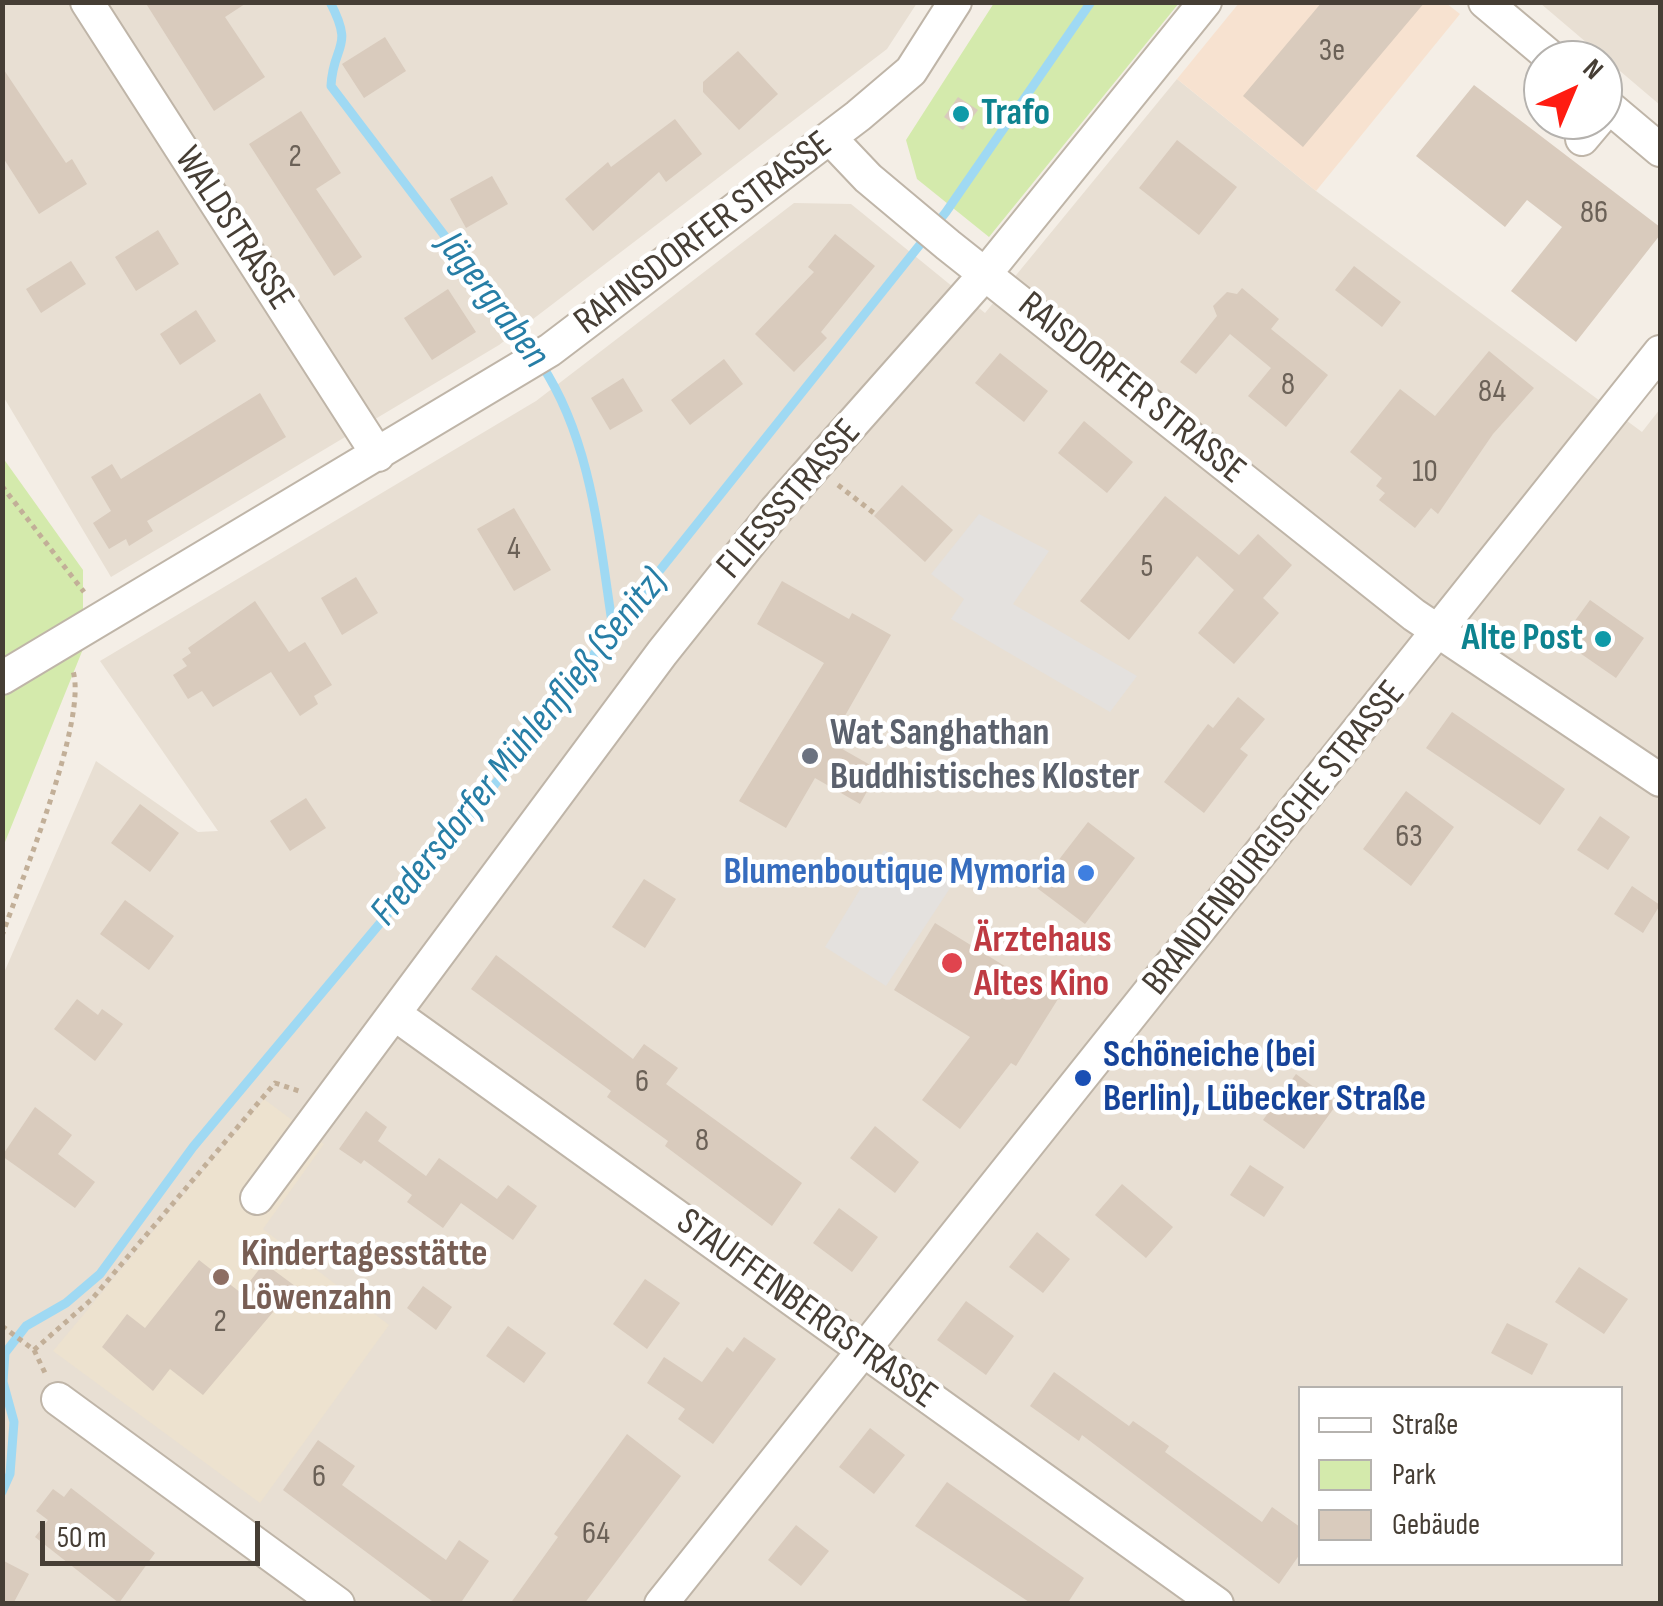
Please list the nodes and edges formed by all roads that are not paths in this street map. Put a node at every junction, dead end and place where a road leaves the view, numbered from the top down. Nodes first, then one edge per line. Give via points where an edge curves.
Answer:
1 (87, 2) edge
2 (955, 2) edge
3 (1205, 2) edge
4 (1485, 2) edge
5 (1530, 40) edge
6 (1623, 129) edge
7 (830, 138) junction
8 (1660, 150) edge
9 (986, 274) junction
10 (1660, 352) edge
11 (378, 456) junction
12 (1438, 634) junction
13 (2, 678) edge
14 (1660, 780) edge
15 (396, 1015) junction
16 (257, 1198) dead end
17 (863, 1350) junction
18 (58, 1400) dead end
19 (338, 1604) edge
20 (661, 1604) edge
21 (1217, 1604) edge

1 - 11 street, WALDSTRASSE
2 - 7 street, RAHNSDORFER STRASSE via 911,71
3 - 9 street, FLIESSSTRASSE
4 - 5 street
6 - 8 street
7 - 9 street, RAISDORFER STRASSE via 868,178
7 - 11 street, RAHNSDORFER STRASSE via 540,357
9 - 12 street, RAISDORFER STRASSE
9 - 15 street, FLIESSSTRASSE via 776,510 673,638
10 - 12 street, BRANDENBURGISCHE STRASSE
11 - 13 street, RAHNSDORFER STRASSE
12 - 14 street, RAISDORFER STRASSE
12 - 17 street, BRANDENBURGISCHE STRASSE
15 - 16 street, FLIESSSTRASSE
15 - 17 street, STAUFFENBERGSTRASSE
17 - 20 street, BRANDENBURGISCHE STRASSE
17 - 21 street, STAUFFENBERGSTRASSE
18 - 19 street

